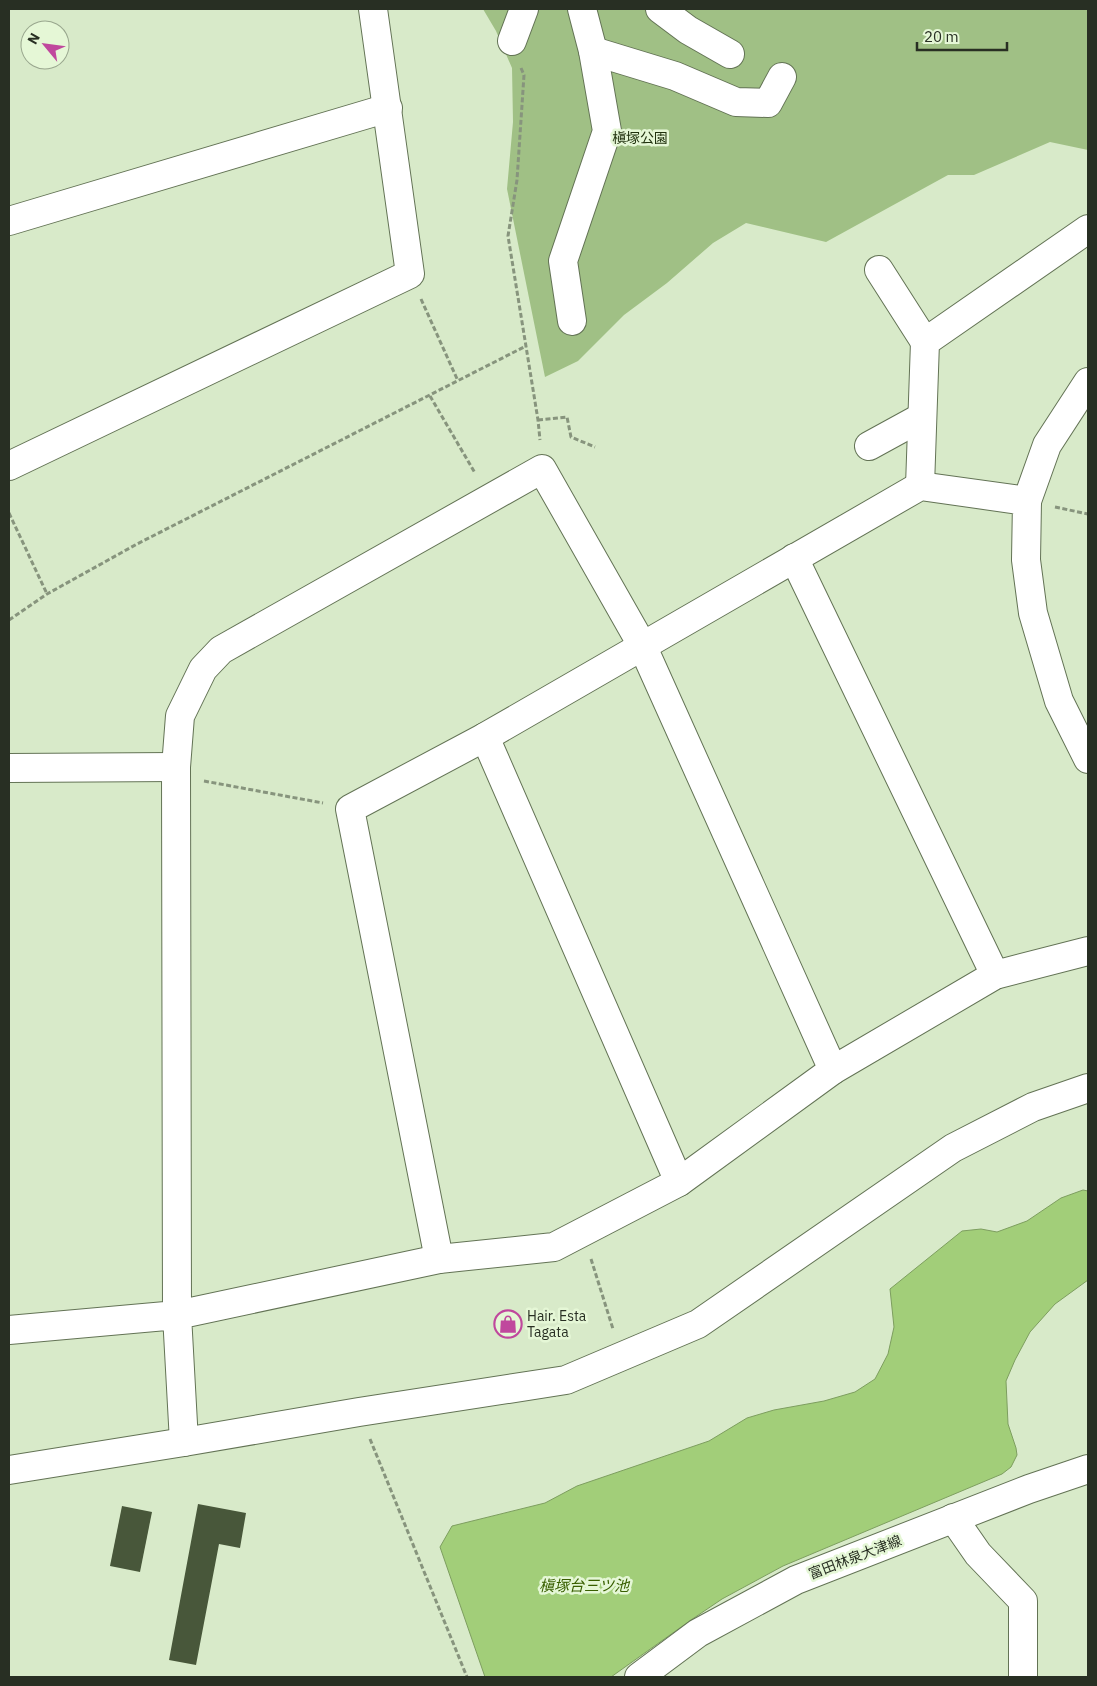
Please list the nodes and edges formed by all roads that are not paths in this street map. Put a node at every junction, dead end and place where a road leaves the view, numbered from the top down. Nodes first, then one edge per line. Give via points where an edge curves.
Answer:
1 (373, 9) edge
2 (524, 9) edge
3 (585, 9) edge
4 (660, 9) edge
5 (512, 41) road end
6 (593, 51) junction
7 (730, 54) dead end
8 (782, 77) dead end
9 (388, 108) junction
10 (9, 221) edge
11 (1088, 229) edge
12 (879, 270) dead end
13 (572, 321) dead end
14 (924, 342) junction
15 (1088, 382) edge
16 (922, 417) junction
17 (869, 446) dead end
18 (9, 466) edge
19 (920, 486) junction
20 (1027, 501) junction
21 (794, 558) junction
22 (642, 645) junction
23 (484, 736) junction
24 (1088, 759) edge
25 (9, 768) edge
26 (176, 771) junction
27 (1088, 951) edge
28 (995, 975) junction
29 (833, 1070) junction
30 (1088, 1088) edge
31 (679, 1182) junction
32 (440, 1259) junction
33 (177, 1315) junction
34 (9, 1330) edge
35 (184, 1442) junction
36 (1088, 1469) edge
37 (9, 1470) edge
38 (953, 1518) junction
39 (639, 1677) edge
40 (1023, 1677) edge

1 - 9 street
2 - 5 street
3 - 6 street
4 - 7 street via 688,30
6 - 8 street via 675,76 736,102 768,103
6 - 13 street via 607,131 563,261
9 - 10 street
9 - 18 street via 410,274
11 - 14 street
12 - 14 street
14 - 16 street
15 - 20 street via 1047,445
16 - 17 street
16 - 19 street
19 - 20 street
19 - 21 street
20 - 24 street via 1026,560 1034,613 1059,701
21 - 22 street
21 - 28 street
22 - 23 street
22 - 26 street via 542,469 221,650 203,669 180,716
22 - 29 street
23 - 31 street
23 - 32 street via 350,809
25 - 26 street
26 - 33 street
27 - 28 street
28 - 29 street
29 - 31 street
30 - 35 street via 1033,1107 953,1148 698,1324 566,1380
31 - 32 street via 554,1247
32 - 33 street
33 - 34 street
33 - 35 street
35 - 37 street
36 - 38 street, 富田林泉大津線
38 - 39 street, 富田林泉大津線 via 796,1580 698,1633
38 - 40 street via 978,1554 1023,1601

